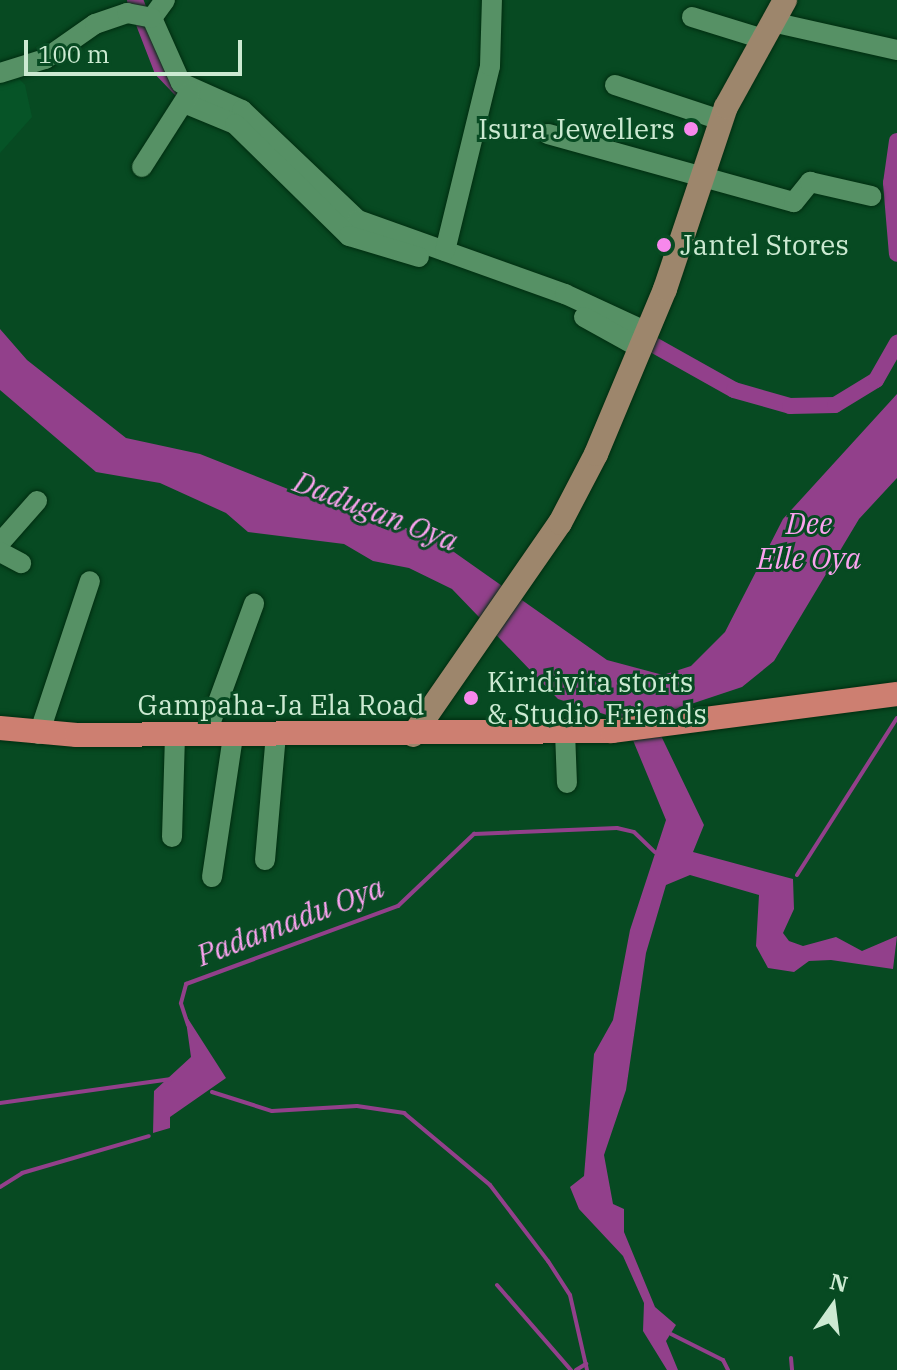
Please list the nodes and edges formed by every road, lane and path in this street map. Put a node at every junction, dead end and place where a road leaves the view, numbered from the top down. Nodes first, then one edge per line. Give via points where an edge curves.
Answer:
1 (165, 0) edge
2 (492, 0) edge
3 (785, 0) edge
4 (692, 17) dead end
5 (152, 18) junction
6 (768, 30) junction
7 (897, 50) edge
8 (0, 73) edge
9 (615, 85) dead end
10 (188, 96) junction
11 (721, 120) junction
12 (548, 134) dead end
13 (142, 167) dead end
14 (701, 178) junction
15 (871, 196) dead end
16 (445, 251) junction
17 (643, 340) junction
18 (37, 501) dead end
19 (0, 543) edge
20 (0, 552) edge
21 (21, 563) dead end
22 (90, 581) dead end
23 (254, 604) dead end
24 (897, 694) edge
25 (0, 728) edge
26 (565, 732) junction
27 (39, 734) junction
28 (175, 735) junction
29 (206, 735) junction
30 (276, 735) junction
31 (413, 735) junction
32 (233, 736) junction
33 (567, 783) dead end
34 (172, 837) dead end
35 (265, 860) dead end
36 (212, 877) dead end

1 - 5 street
2 - 16 street via 490,66
3 - 6 main road
4 - 6 street
5 - 8 street via 127,13 95,24 45,59
5 - 10 street via 166,63
6 - 7 street
6 - 11 main road
9 - 11 street
10 - 13 street
10 - 16 street via 242,110 358,220
10 - 17 street via 235,124 349,236 540,296
11 - 14 main road
12 - 14 street
14 - 15 street via 794,202 810,182
14 - 17 main road
16 - 17 street
17 - 31 main road via 589,468
18 - 19 street
20 - 21 street
22 - 27 street
23 - 29 street
24 - 26 highway, Gampaha-Ja Ela Road via 622,731
25 - 27 highway, Gampaha-Ja Ela Road
26 - 31 highway, Gampaha-Ja Ela Road
26 - 33 street
27 - 28 highway, Gampaha-Ja Ela Road
28 - 29 highway, Gampaha-Ja Ela Road
28 - 34 street
29 - 32 highway, Gampaha-Ja Ela Road
30 - 31 highway, Gampaha-Ja Ela Road
30 - 32 highway, Gampaha-Ja Ela Road
30 - 35 street
32 - 36 street

